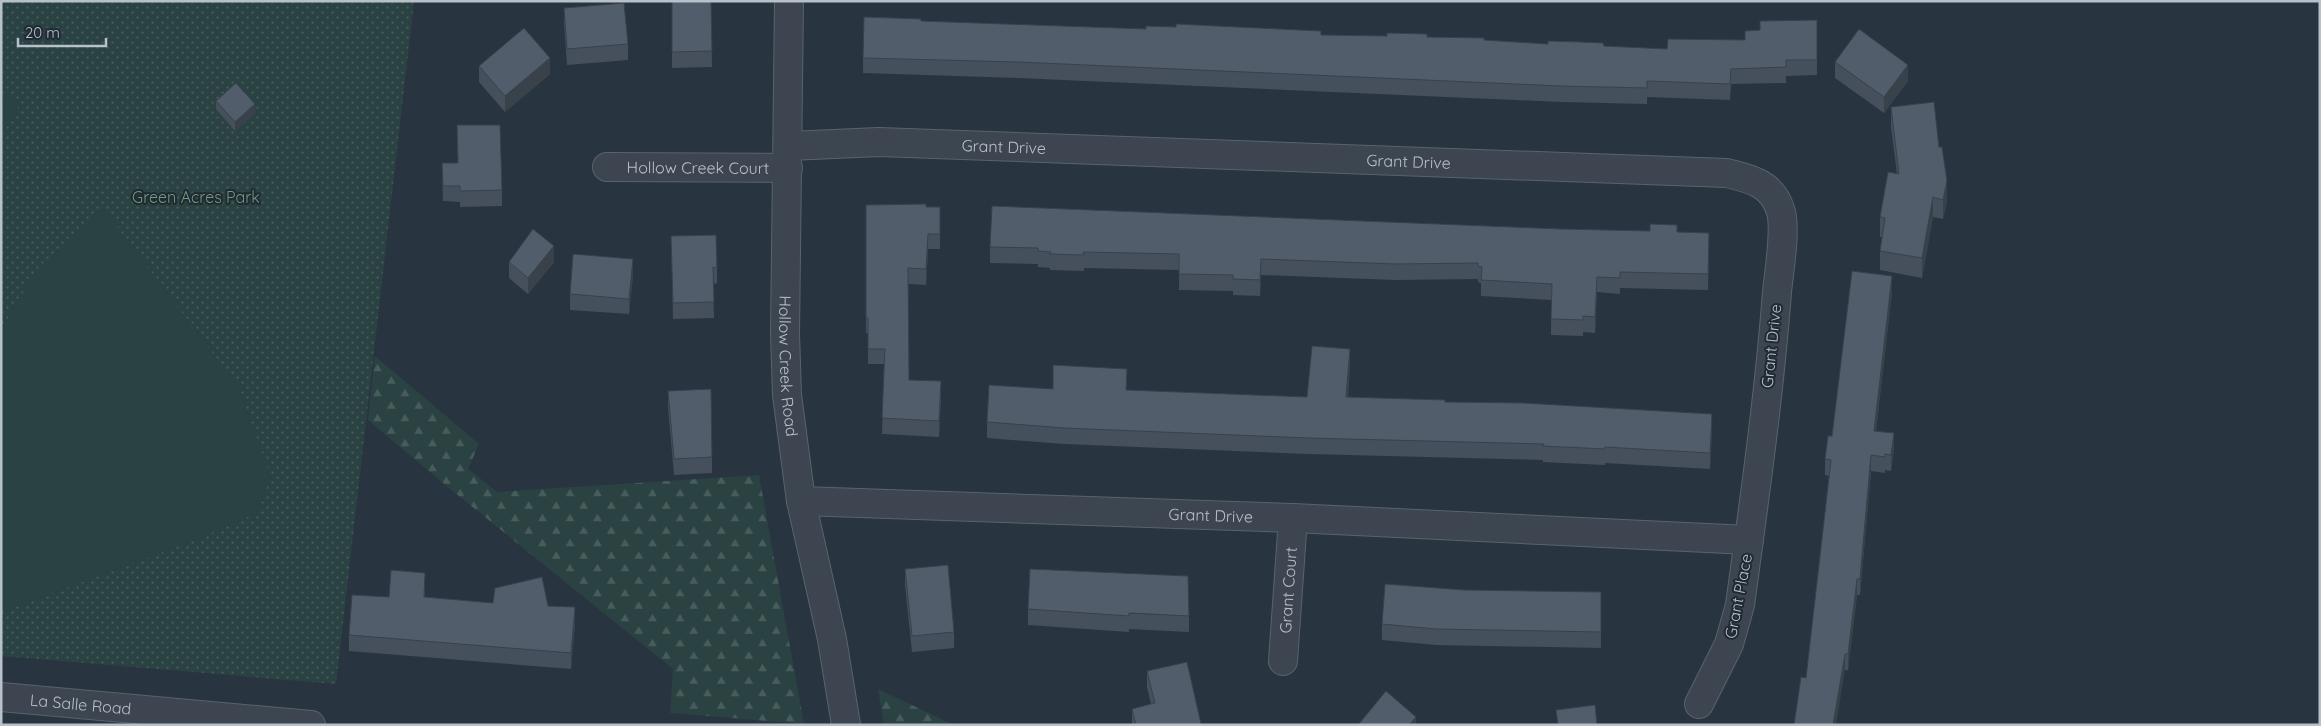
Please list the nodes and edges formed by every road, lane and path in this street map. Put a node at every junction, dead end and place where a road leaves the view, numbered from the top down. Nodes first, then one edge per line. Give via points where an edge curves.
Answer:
1 (789, 1) edge
2 (789, 157) junction
3 (607, 167) dead end
4 (801, 502) junction
5 (1293, 518) junction
6 (1749, 540) junction
7 (1283, 661) dead end
8 (1, 697) edge
9 (1699, 704) dead end
10 (124, 717) edge
11 (311, 725) edge
12 (846, 725) edge

1 - 2 street, Hollow Creek Road
2 - 3 street, Hollow Creek Court
2 - 4 street, Hollow Creek Road via 785,334 787,386
2 - 6 street, Grant Drive via 879,142 1727,173 1754,179 1770,191 1781,213 1782,241
4 - 5 street, Grant Drive
4 - 12 street, Hollow Creek Road via 832,639
5 - 6 street, Grant Drive
5 - 7 street, Grant Court
6 - 9 street, Grant Place via 1740,605 1729,644
8 - 10 street, La Salle Road
10 - 11 street, La Salle Road

